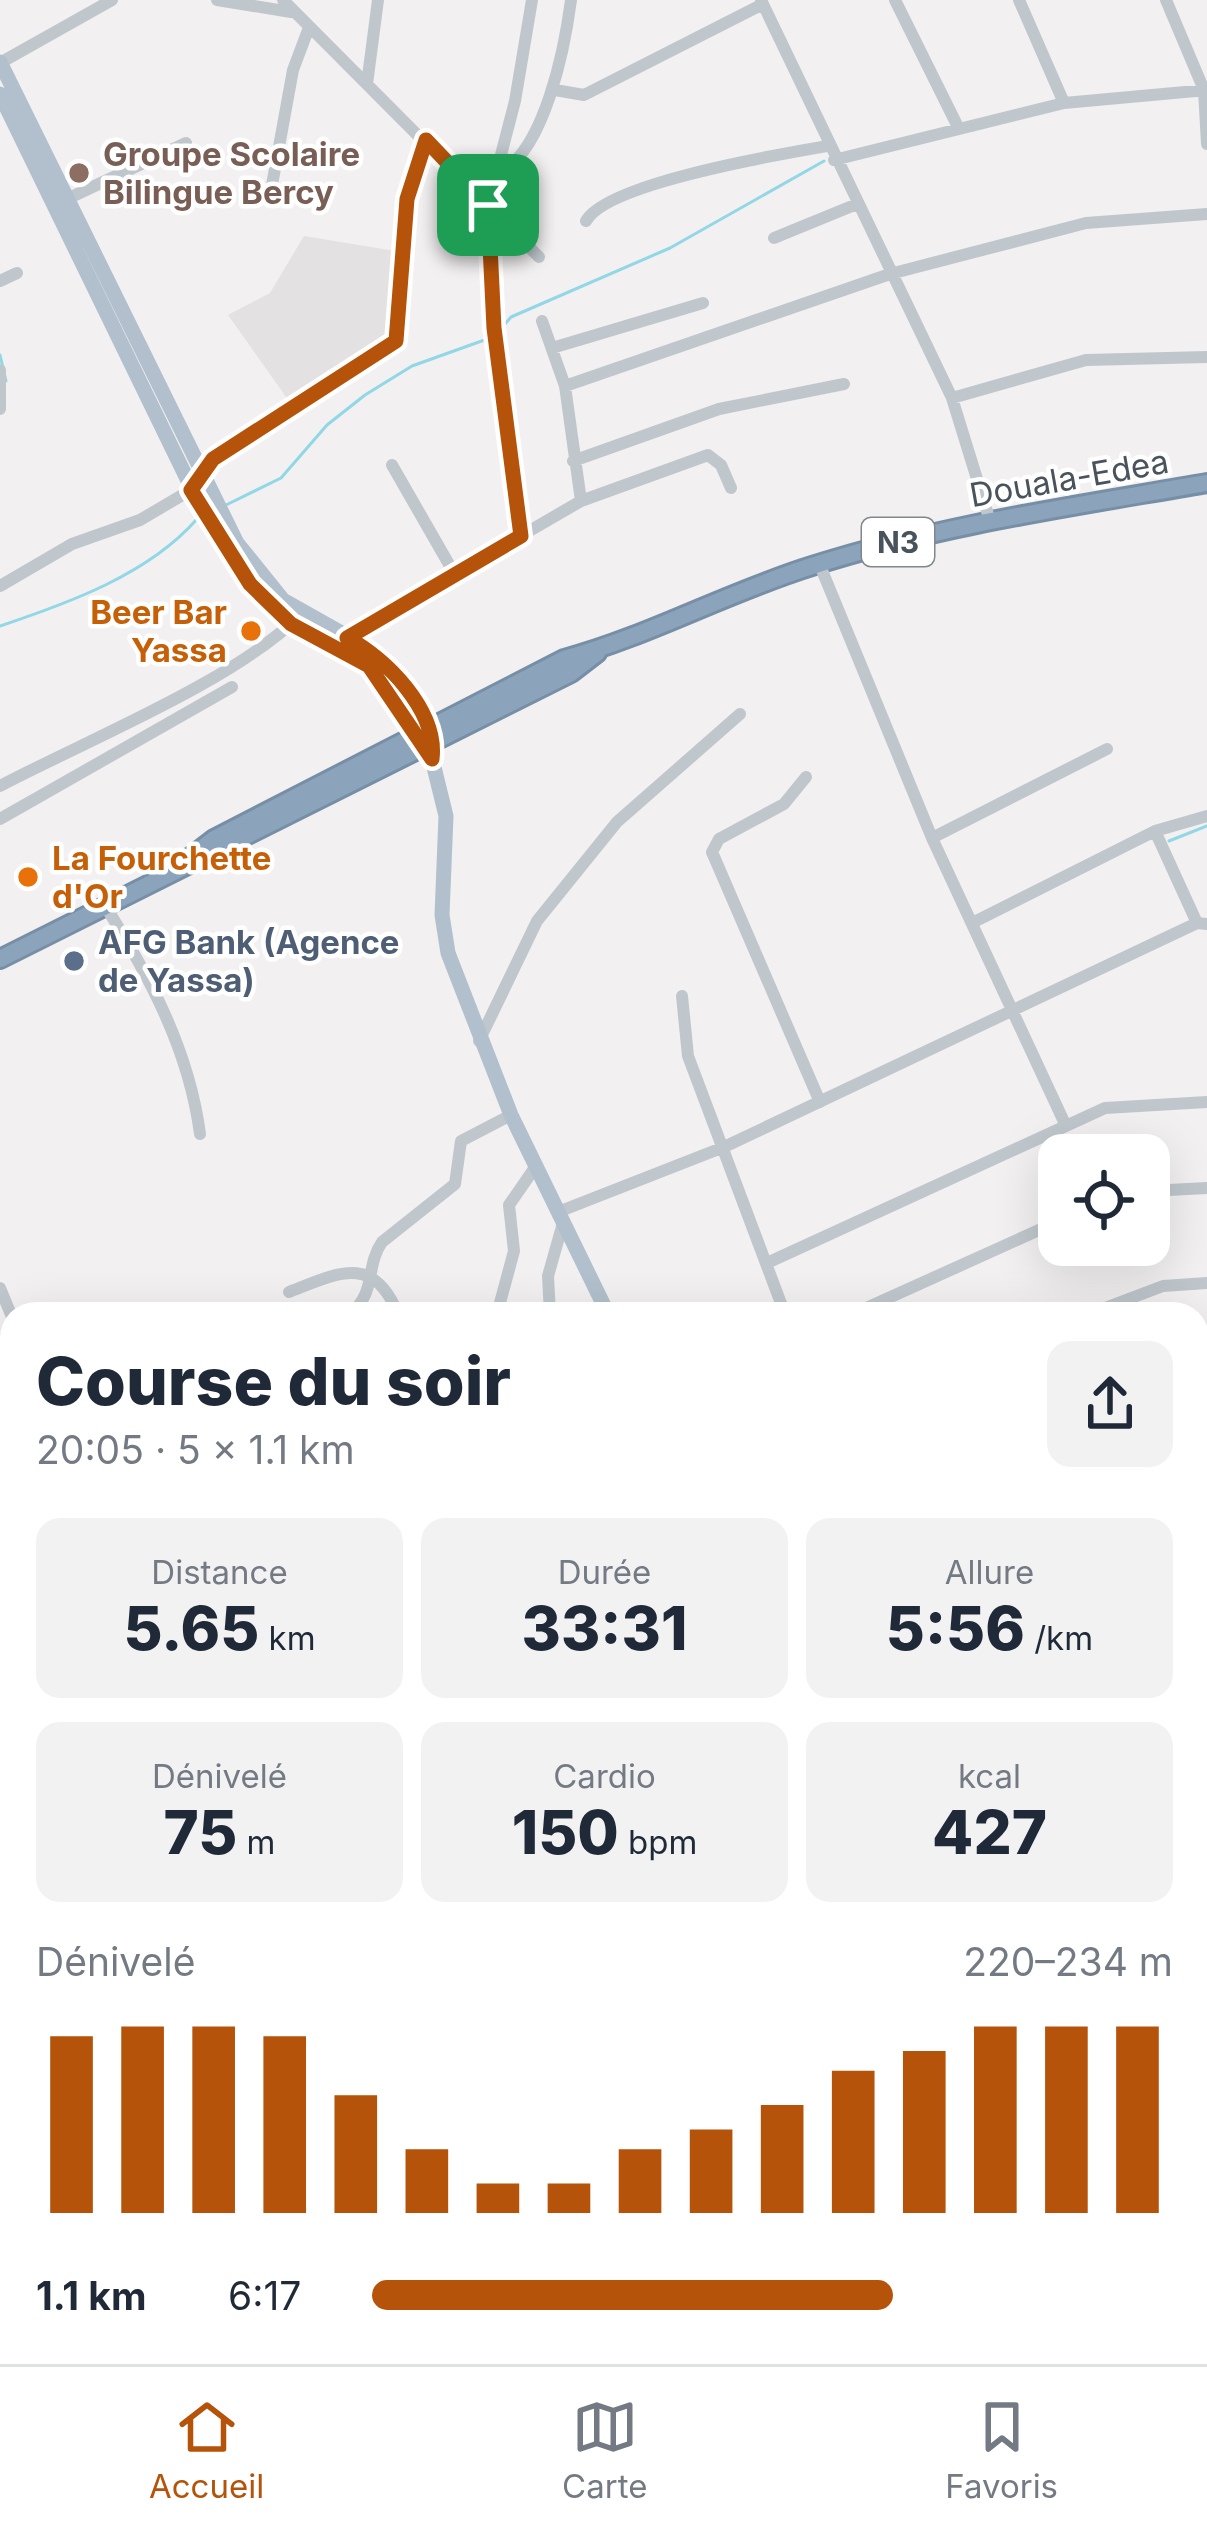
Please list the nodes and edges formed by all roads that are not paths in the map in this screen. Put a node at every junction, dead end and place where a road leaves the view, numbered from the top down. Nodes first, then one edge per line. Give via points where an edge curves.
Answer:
1 (112, 0) edge
2 (217, 0) edge
3 (283, 0) edge
4 (378, 0) edge
5 (532, 0) edge
6 (571, 0) edge
7 (895, 0) edge
8 (1018, 0) edge
9 (1166, 0) edge
10 (762, 2) edge
11 (293, 12) junction
12 (308, 30) junction
13 (0, 63) edge
14 (367, 85) junction
15 (555, 90) junction
16 (1205, 90) edge
17 (0, 94) edge
18 (1064, 104) junction
19 (959, 130) junction
20 (426, 140) junction
21 (186, 143) dead end
22 (1207, 144) edge
23 (827, 146) junction
24 (834, 160) junction
25 (499, 173) junction
26 (272, 185) dead end
27 (69, 198) junction
28 (857, 204) junction
29 (488, 205) junction
30 (1207, 214) edge
31 (586, 220) dead end
32 (774, 238) dead end
33 (82, 243) junction
34 (538, 257) dead end
35 (17, 273) dead end
36 (890, 274) junction
37 (0, 281) edge
38 (703, 303) dead end
39 (542, 322) dead end
40 (552, 347) junction
41 (1207, 357) edge
42 (0, 370) edge
43 (844, 384) dead end
44 (565, 386) junction
45 (952, 398) junction
46 (0, 409) edge
47 (573, 461) junction
48 (392, 465) dead end
49 (195, 482) junction
50 (1207, 483) edge
51 (731, 488) dead end
52 (580, 501) junction
53 (990, 521) junction
54 (521, 536) junction
55 (819, 563) junction
56 (454, 573) junction
57 (0, 586) edge
58 (296, 619) junction
59 (347, 638) junction
60 (232, 687) dead end
61 (740, 714) dead end
62 (426, 743) junction
63 (1107, 749) dead end
64 (806, 777) dead end
65 (0, 786) edge
66 (1207, 815) edge
67 (0, 818) edge
68 (1155, 831) junction
69 (932, 838) junction
70 (103, 903) junction
71 (972, 923) junction
72 (1202, 923) edge
73 (0, 959) edge
74 (682, 996) dead end
75 (1012, 1011) junction
76 (479, 1042) junction
77 (820, 1102) junction
78 (1207, 1102) edge
79 (511, 1114) junction
80 (1066, 1126) junction
81 (200, 1134) dead end
82 (724, 1147) junction
83 (536, 1166) junction
84 (1207, 1188) edge
85 (1170, 1190) edge
86 (560, 1218) junction
87 (1038, 1231) edge
88 (767, 1263) junction
89 (373, 1275) junction
90 (1207, 1283) edge
91 (289, 1292) dead end
92 (362, 1302) edge
93 (390, 1302) edge
94 (500, 1302) edge
95 (549, 1302) edge
96 (602, 1302) edge
97 (781, 1302) edge
98 (880, 1302) edge
99 (1121, 1302) edge

1 - 13 street
2 - 11 street
3 - 11 street
4 - 14 street
5 - 25 street
6 - 15 street
7 - 19 street
8 - 18 street
9 - 16 street
10 - 15 street via 584,95
10 - 23 street
11 - 12 street
12 - 14 street
12 - 26 street
13 - 27 main road
14 - 20 street
15 - 25 street
16 - 18 street
16 - 22 street
17 - 33 main road
18 - 19 street
19 - 24 street
20 - 29 street
20 - 49 street via 407,199 396,341 213,459
21 - 27 street
23 - 24 street
23 - 31 street via 685,176
24 - 28 street
25 - 29 street
27 - 33 main road
28 - 32 street
28 - 36 street
29 - 34 street
29 - 54 street via 494,328
30 - 36 street via 1086,223
33 - 49 main road
35 - 37 street
36 - 44 street
36 - 45 street
38 - 40 street
39 - 40 street
40 - 44 street
41 - 45 street via 1086,360
42 - 46 street
43 - 47 street via 718,409
44 - 47 street
45 - 53 street
47 - 52 street
48 - 56 street
49 - 57 street via 140,520 72,544
49 - 58 main road via 250,584
50 - 53 highway, Douala-Edea / N3
51 - 52 street via 708,455
52 - 54 street
53 - 55 highway, Douala-Edea / N3
54 - 56 street
55 - 62 highway, Douala-Edea / N3 via 602,649 571,673
55 - 69 street
56 - 59 street
58 - 59 main road
58 - 62 main road via 369,666
58 - 65 street via 210,678
59 - 62 main road via 391,668
60 - 67 street
61 - 76 street via 617,822 537,921
62 - 70 highway, Douala-Edea / N3 via 223,852
62 - 76 main road via 446,816 442,915
63 - 69 street
64 - 77 street via 784,804 719,839 712,852
66 - 68 street
68 - 71 street
68 - 72 street
69 - 71 street
70 - 73 highway, Douala-Edea / N3
70 - 81 street via 164,1011 195,1095
71 - 75 street
72 - 75 street
74 - 82 street via 688,1056
75 - 77 street
75 - 80 street
76 - 79 main road
77 - 82 street
78 - 80 street via 1122,1104
79 - 83 main road
79 - 89 street via 460,1141 455,1184 382,1241
80 - 88 street
82 - 86 street
82 - 88 street
83 - 86 main road
83 - 94 street via 509,1205 514,1251
84 - 85 street
86 - 95 street
86 - 96 main road
87 - 98 street
88 - 97 street
89 - 91 street via 329,1276
89 - 92 street
89 - 93 street
90 - 99 street via 1163,1286

